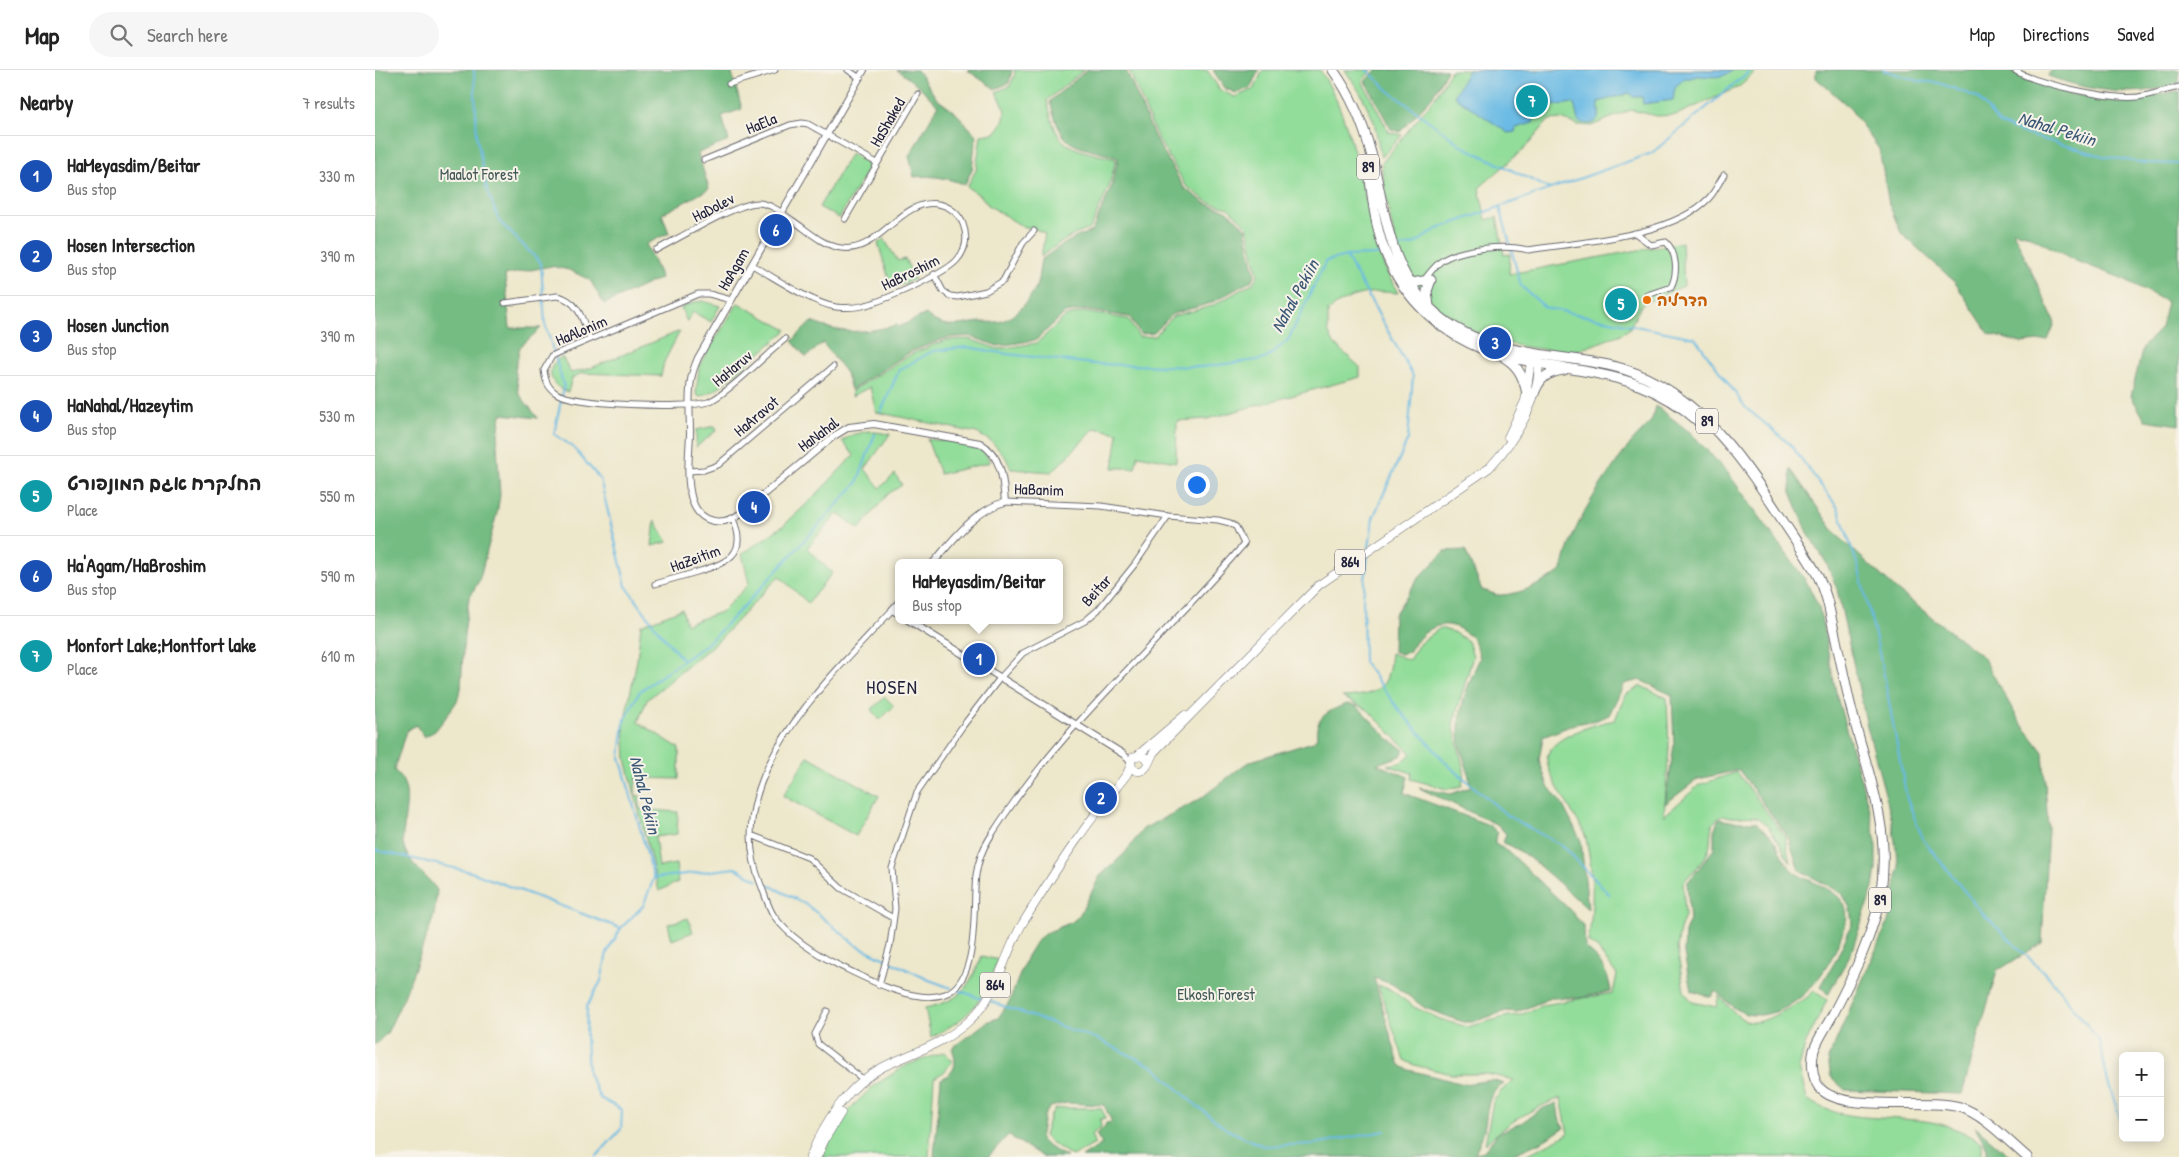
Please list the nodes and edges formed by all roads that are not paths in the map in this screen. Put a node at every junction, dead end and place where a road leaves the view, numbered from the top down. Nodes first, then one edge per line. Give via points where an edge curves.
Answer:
1 (775, 70) edge
2 (848, 70) edge
3 (864, 70) edge
4 (1333, 70) edge
5 (2014, 70) edge
6 (860, 78) junction
7 (729, 84) dead end
8 (2179, 87) edge
9 (918, 94) dead end
10 (1361, 124) junction
11 (827, 134) junction
12 (704, 160) dead end
13 (877, 163) junction
14 (1724, 175) dead end
15 (782, 213) junction
16 (845, 219) dead end
17 (1034, 231) dead end
18 (1635, 233) junction
19 (656, 250) dead end
20 (752, 265) junction
21 (934, 274) junction
22 (1408, 279) junction
23 (1427, 281) junction
24 (1415, 295) junction
25 (1647, 295) dead end
26 (731, 300) junction
27 (505, 303) dead end
28 (1430, 308) junction
29 (590, 339) junction
30 (785, 340) dead end
31 (1496, 354) junction
32 (1536, 360) junction
33 (833, 367) dead end
34 (1575, 369) junction
35 (1530, 395) junction
36 (690, 404) junction
37 (689, 471) junction
38 (1764, 492) junction
39 (1005, 502) junction
40 (1168, 516) junction
41 (733, 519) junction
42 (937, 559) edge
43 (655, 584) dead end
44 (895, 607) edge
45 (892, 610) junction
46 (895, 612) edge
47 (914, 624) edge
48 (1000, 678) junction
49 (1077, 726) junction
50 (1134, 759) junction
51 (1148, 763) junction
52 (1139, 772) junction
53 (751, 834) junction
54 (893, 918) junction
55 (879, 985) junction
56 (827, 1011) dead end
57 (864, 1080) junction
58 (810, 1157) edge
59 (817, 1157) edge
60 (2027, 1157) edge

1 - 7 street
2 - 6 street
3 - 6 street, HaAgam
4 - 10 highway, 89 via 1349,93
5 - 8 street via 2044,82 2104,95 2136,97
6 - 11 street, HaAgam
9 - 13 street, HaShaked
10 - 22 highway, 89 via 1371,153 1391,244
10 - 24 highway, 89 via 1383,249 1400,282
11 - 12 street, HaEla via 808,124 797,124
11 - 13 street, HaShaked
11 - 15 street, HaAgam
13 - 16 street, HaShaked
14 - 18 street via 1710,197 1691,212
15 - 19 street, HaDolev via 763,203 749,203
15 - 20 street, HaAgam
15 - 21 street, HaBroshim via 827,243 849,248 868,241 920,206 945,206 961,220 966,244 956,262
17 - 21 street via 1023,243 1003,281 986,291 950,296 943,291
18 - 23 street via 1527,250 1515,246 1469,251 1441,262
18 - 25 street via 1651,245 1666,242 1672,248 1675,278 1671,287
20 - 21 street, HaBroshim via 818,301 845,308 879,301
20 - 26 street, HaAgam
22 - 23 highway via 1413,283
22 - 24 highway, 89
23 - 24 street
23 - 28 highway
24 - 28 highway, 89
24 - 31 highway, 89 via 1423,310 1451,333
26 - 29 street, HaAlonim via 698,294
26 - 36 street, HaAgam via 693,369
27 - 29 street via 557,296 564,298 578,309
28 - 32 highway, 89 via 1461,332
29 - 36 street, HaAlonim via 552,356 546,364 545,378 557,394 609,403
30 - 36 street, HaHaruv via 714,399
31 - 32 highway, 89
31 - 35 highway via 1517,367
32 - 34 highway, 89
32 - 35 main road, 864
32 - 38 highway, 89 via 1610,365 1655,382 1709,423
33 - 37 street, HaAravot via 718,465
34 - 35 highway via 1547,374
34 - 38 highway, 89 via 1630,380 1678,405 1717,439
35 - 50 main road, 864 via 1502,446 1486,464 1319,580 1194,707
35 - 51 main road, 864 via 1527,413 1513,439 1489,468 1319,586 1154,752
36 - 37 street, HaAgam
37 - 41 street via 692,498 699,512 717,521
38 - 60 highway, 89 via 1818,577 1827,597 1852,712 1876,794 1885,855 1876,916 1853,974 1813,1052 1815,1080 1831,1097 1849,1101 1959,1107 1974,1113
39 - 40 street, HaBanim via 1101,506
39 - 41 street, HaNahal via 999,465 980,443 865,423 834,436
39 - 42 street, HaBanim via 977,517
40 - 48 street, Beitar via 1098,610 1023,653
40 - 49 street, HaBanim via 1230,522 1245,544
41 - 43 street, HaZeitim via 739,541 730,559
44 - 45 street
45 - 46 street
45 - 53 street via 795,719 766,768 750,821
47 - 48 street
48 - 49 street
48 - 54 street, Beitar via 917,792 892,868
49 - 50 street
49 - 55 street via 1013,804 981,852 976,874 972,949 964,978 947,994 921,997
50 - 51 main road via 1144,756
50 - 52 main road via 1134,770
50 - 57 main road, 864 via 1127,774 1080,835 1023,923 994,987 977,1012 946,1039 884,1067
51 - 52 main road
52 - 59 main road, 864 via 1127,781 1078,846 1021,936 998,989 982,1014 949,1043 893,1068 861,1088 837,1118
53 - 54 street via 809,858 841,888
53 - 55 street via 755,872 773,914 811,950
54 - 55 street, Beitar via 890,945
56 - 57 street via 815,1034 817,1044
57 - 58 main road, 864 via 829,1121

